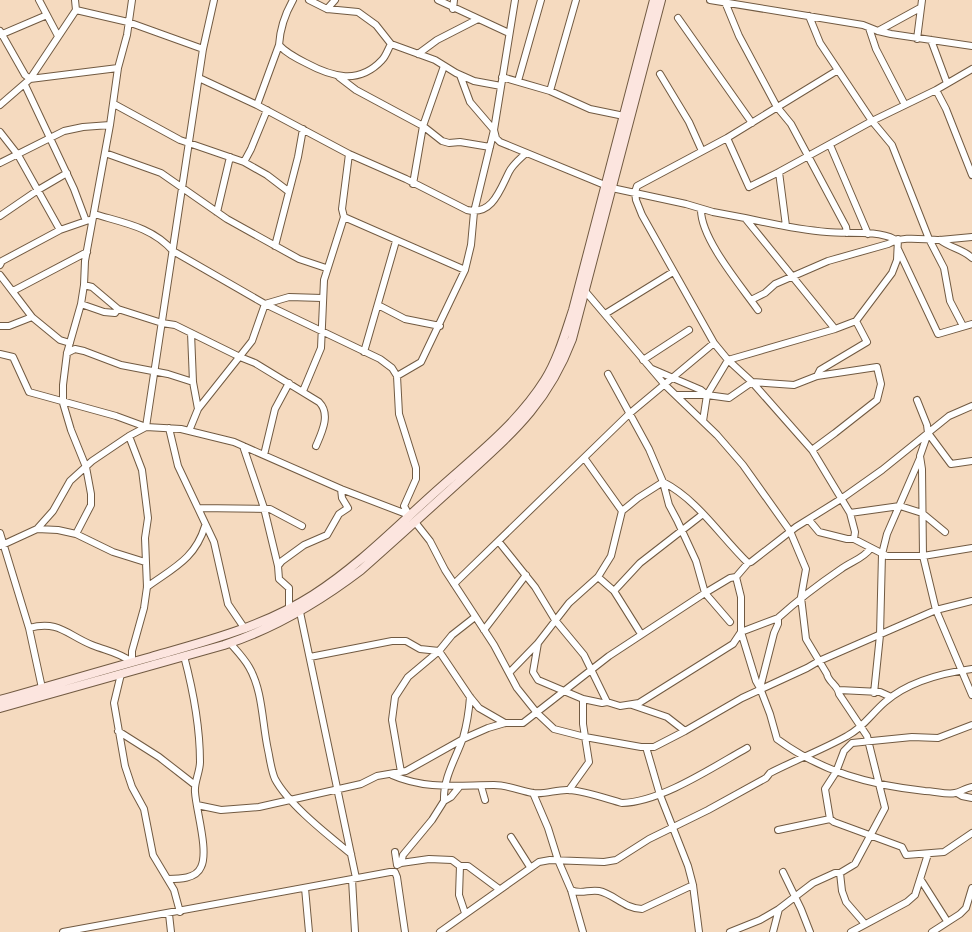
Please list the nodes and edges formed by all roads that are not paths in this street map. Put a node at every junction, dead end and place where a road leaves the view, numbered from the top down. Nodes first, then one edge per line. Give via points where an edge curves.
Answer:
1 (39, 0) edge
2 (75, 0) edge
3 (132, 0) edge
4 (214, 0) edge
5 (292, 0) edge
6 (309, 0) edge
7 (335, 0) edge
8 (438, 0) edge
9 (454, 0) edge
10 (515, 0) edge
11 (541, 0) edge
12 (576, 0) edge
13 (654, 0) edge
14 (710, 0) edge
15 (922, 0) edge
16 (725, 2) junction
17 (736, 2) edge
18 (920, 8) junction
19 (327, 9) junction
20 (453, 9) junction
21 (76, 10) junction
22 (47, 15) junction
23 (809, 16) junction
24 (678, 18) dead end
25 (478, 19) junction
26 (128, 22) junction
27 (870, 28) junction
28 (878, 32) junction
29 (1, 33) edge
30 (509, 33) junction
31 (58, 36) junction
32 (918, 38) junction
33 (931, 40) junction
34 (391, 44) junction
35 (278, 45) junction
36 (972, 46) edge
37 (203, 49) junction
38 (418, 54) junction
39 (444, 66) junction
40 (118, 68) junction
41 (972, 69) edge
42 (838, 70) junction
43 (660, 74) dead end
44 (460, 75) junction
45 (339, 77) junction
46 (502, 77) junction
47 (199, 78) junction
48 (30, 79) junction
49 (518, 81) junction
50 (947, 83) junction
51 (25, 85) junction
52 (501, 86) junction
53 (936, 90) junction
54 (550, 91) junction
55 (114, 104) junction
56 (0, 105) edge
57 (257, 105) junction
58 (905, 105) junction
59 (777, 107) junction
60 (267, 110) junction
61 (624, 116) junction
62 (872, 121) junction
63 (752, 123) junction
64 (110, 125) junction
65 (423, 126) junction
66 (303, 128) junction
67 (494, 130) junction
68 (0, 132) edge
69 (51, 136) junction
70 (727, 138) junction
71 (189, 144) junction
72 (830, 145) junction
73 (490, 147) junction
74 (702, 151) junction
75 (105, 153) junction
76 (526, 153) junction
77 (349, 154) junction
78 (18, 155) junction
79 (808, 156) junction
80 (230, 157) junction
81 (244, 162) junction
82 (0, 163) edge
83 (779, 172) junction
84 (67, 173) junction
85 (972, 174) edge
86 (414, 184) junction
87 (608, 187) junction
88 (182, 189) junction
89 (38, 190) junction
90 (288, 191) junction
91 (635, 192) junction
92 (701, 210) junction
93 (217, 212) junction
94 (474, 212) junction
95 (0, 216) edge
96 (94, 216) junction
97 (344, 217) junction
98 (745, 218) junction
99 (86, 221) junction
100 (786, 226) junction
101 (60, 230) junction
102 (847, 233) junction
103 (868, 234) junction
104 (972, 237) edge
105 (896, 239) junction
106 (929, 239) junction
107 (940, 240) junction
108 (396, 242) junction
109 (275, 246) junction
110 (898, 248) junction
111 (172, 251) junction
112 (87, 252) junction
113 (972, 258) edge
114 (0, 265) edge
115 (326, 268) junction
116 (465, 270) junction
117 (673, 272) junction
118 (0, 275) edge
119 (792, 276) junction
120 (84, 285) junction
121 (13, 291) junction
122 (585, 291) junction
123 (322, 298) junction
124 (751, 300) junction
125 (81, 304) junction
126 (265, 304) junction
127 (378, 305) junction
128 (118, 309) junction
129 (758, 310) dead end
130 (605, 314) junction
131 (32, 317) junction
132 (856, 321) junction
133 (162, 323) junction
134 (972, 324) edge
135 (0, 326) edge
136 (440, 326) junction
137 (963, 326) junction
138 (835, 329) junction
139 (688, 330) dead end
140 (322, 331) junction
141 (190, 332) junction
142 (70, 343) junction
143 (714, 343) junction
144 (364, 352) junction
145 (67, 353) junction
146 (0, 354) edge
147 (240, 357) junction
148 (643, 360) junction
149 (728, 360) junction
150 (650, 368) junction
151 (154, 372) junction
152 (608, 374) dead end
153 (397, 376) junction
154 (818, 376) junction
155 (673, 378) junction
156 (193, 382) junction
157 (752, 382) junction
158 (289, 383) junction
159 (665, 385) junction
160 (302, 391) junction
161 (676, 395) junction
162 (707, 395) junction
163 (917, 400) dead end
164 (63, 403) junction
165 (972, 406) edge
166 (198, 409) junction
167 (629, 414) junction
168 (703, 422) junction
169 (146, 428) junction
170 (169, 428) junction
171 (189, 431) junction
172 (928, 433) junction
173 (129, 436) junction
174 (243, 446) junction
175 (316, 446) dead end
176 (812, 450) junction
177 (264, 454) junction
178 (920, 458) junction
179 (585, 459) junction
180 (972, 461) edge
181 (86, 467) junction
182 (663, 482) junction
183 (341, 489) junction
184 (841, 499) junction
185 (900, 506) junction
186 (198, 508) junction
187 (264, 508) junction
188 (622, 511) junction
189 (922, 513) junction
190 (703, 514) junction
191 (850, 514) junction
192 (409, 516) junction
193 (809, 520) junction
194 (415, 522) junction
195 (206, 526) junction
196 (302, 526) dead end
197 (37, 529) junction
198 (681, 530) junction
199 (790, 531) junction
200 (944, 532) dead end
201 (0, 533) edge
202 (76, 534) junction
203 (854, 539) junction
204 (499, 542) junction
205 (2, 545) edge
206 (871, 548) junction
207 (972, 548) edge
208 (882, 554) junction
209 (923, 556) junction
210 (145, 562) junction
211 (748, 563) junction
212 (278, 566) junction
213 (526, 576) junction
214 (598, 577) junction
215 (736, 577) junction
216 (454, 584) junction
217 (147, 587) junction
218 (614, 591) junction
219 (705, 594) junction
220 (800, 597) junction
221 (972, 601) edge
222 (289, 609) junction
223 (936, 610) junction
224 (300, 612) junction
225 (475, 617) junction
226 (778, 618) junction
227 (555, 620) junction
228 (730, 622) dead end
229 (29, 628) junction
230 (245, 629) junction
231 (484, 630) junction
232 (741, 632) junction
233 (642, 634) junction
234 (880, 635) junction
235 (230, 643) junction
236 (538, 643) junction
237 (439, 651) junction
238 (184, 656) junction
239 (310, 656) junction
240 (819, 661) junction
241 (132, 662) junction
242 (972, 669) edge
243 (592, 670) junction
244 (961, 670) junction
245 (510, 673) junction
246 (121, 674) junction
247 (42, 688) junction
248 (760, 688) junction
249 (562, 690) junction
250 (839, 690) junction
251 (874, 693) junction
252 (972, 695) edge
253 (470, 697) junction
254 (891, 697) junction
255 (583, 699) junction
256 (0, 700) edge
257 (607, 702) junction
258 (631, 704) junction
259 (0, 708) edge
260 (537, 713) junction
261 (505, 723) junction
262 (972, 725) edge
263 (861, 727) junction
264 (118, 731) junction
265 (685, 732) junction
266 (584, 737) junction
267 (463, 739) junction
268 (868, 742) junction
269 (646, 747) junction
270 (747, 748) dead end
271 (804, 756) junction
272 (401, 772) junction
273 (836, 772) junction
274 (392, 775) junction
275 (880, 784) junction
276 (195, 785) junction
277 (460, 786) junction
278 (481, 786) junction
279 (445, 787) junction
280 (972, 787) edge
281 (338, 789) junction
282 (569, 790) junction
283 (533, 793) junction
284 (957, 793) junction
285 (660, 795) junction
286 (972, 798) edge
287 (291, 799) junction
288 (485, 800) dead end
289 (444, 801) junction
290 (197, 805) junction
291 (830, 819) junction
292 (673, 827) junction
293 (778, 830) dead end
294 (869, 836) junction
295 (511, 837) dead end
296 (971, 837) edge
297 (395, 852) dead end
298 (351, 854) junction
299 (928, 854) junction
300 (558, 860) junction
301 (401, 863) junction
302 (460, 866) junction
303 (530, 867) junction
304 (783, 872) dead end
305 (840, 873) junction
306 (354, 878) junction
307 (168, 879) junction
308 (921, 880) junction
309 (693, 885) junction
310 (305, 888) junction
311 (972, 888) edge
312 (499, 889) junction
313 (571, 890) junction
314 (795, 897) junction
315 (779, 909) junction
316 (180, 912) junction
317 (465, 913) junction
318 (169, 914) junction
319 (947, 921) junction
320 (865, 924) junction
321 (66, 932) edge
322 (171, 932) edge
323 (309, 932) edge
324 (355, 932) edge
325 (405, 932) edge
326 (440, 932) edge
327 (583, 932) edge
328 (699, 932) edge
329 (730, 932) edge
330 (773, 932) edge
331 (810, 932) edge
332 (851, 932) edge
333 (932, 932) edge

1 - 22 street
2 - 21 street
3 - 26 street
4 - 37 street
5 - 35 street
6 - 19 street
7 - 19 street
8 - 20 street
9 - 20 street
10 - 30 street
11 - 49 street
12 - 54 street
13 - 61 main road
13 - 87 main road
14 - 16 street
15 - 18 street
16 - 17 street
16 - 59 street via 739,36
17 - 23 street
18 - 28 street
18 - 32 street
19 - 34 street via 358,12 372,21
20 - 25 street
21 - 26 street
21 - 31 street
22 - 29 street
22 - 31 street
23 - 27 street
23 - 42 street via 820,43
24 - 63 street
25 - 30 street
25 - 38 street via 437,40
26 - 37 street
26 - 40 street
27 - 28 street
27 - 58 street via 876,49
28 - 32 street
29 - 48 street via 25,75
30 - 46 street
31 - 48 street
32 - 33 street
33 - 36 street
33 - 50 street
34 - 38 street
34 - 45 street via 382,60 367,71
35 - 45 street via 314,68
35 - 57 street
37 - 47 street
38 - 39 street
39 - 44 street
39 - 65 street
40 - 48 street
40 - 55 street
41 - 50 street
42 - 59 street
42 - 62 street
43 - 74 street via 689,122
44 - 52 street via 474,81
44 - 67 street via 470,102
45 - 65 street via 349,86
46 - 49 street
46 - 52 street
47 - 57 street
47 - 71 street
48 - 51 street
49 - 54 street
50 - 53 street
51 - 56 street
51 - 69 street
52 - 67 street
53 - 58 street
53 - 85 street
54 - 61 street via 590,109
55 - 64 street
55 - 71 street
57 - 60 street
58 - 62 street
59 - 63 street
59 - 79 street
60 - 66 street
60 - 81 street
61 - 87 main road
62 - 72 street
62 - 106 street via 892,145
63 - 70 street
64 - 69 street via 83,127
64 - 75 street
65 - 73 street via 449,144 460,142
65 - 86 street
66 - 77 street
66 - 90 street
67 - 73 street
67 - 76 street via 500,142
68 - 78 street
69 - 78 street
69 - 84 street
70 - 74 street
70 - 83 street via 749,187
71 - 80 street
71 - 88 street
72 - 79 street
72 - 103 street
73 - 94 street
74 - 91 street via 637,186
75 - 88 street via 161,173
75 - 96 street
76 - 87 street
76 - 94 street via 510,171 494,202
77 - 86 street
77 - 97 street via 342,209
78 - 82 street
78 - 89 street
79 - 83 street
79 - 102 street
80 - 81 street
80 - 93 street
81 - 90 street
83 - 100 street
84 - 89 street
84 - 99 street
86 - 94 street
87 - 91 street
87 - 122 main road
87 - 192 main road via 559,353 545,379 529,403 503,432
88 - 93 street
88 - 111 street
89 - 95 street
89 - 101 street
90 - 109 street
91 - 92 street
91 - 117 street via 642,215
92 - 98 street
92 - 124 street via 715,249
93 - 109 street
94 - 116 street via 471,245
96 - 99 street
96 - 111 street via 149,231 163,240
96 - 112 street
97 - 108 street
97 - 115 street
98 - 100 street
98 - 119 street
99 - 101 street
100 - 102 street
101 - 114 street via 2,261
102 - 103 street
103 - 105 street
104 - 107 street
105 - 106 street
105 - 110 street
105 - 119 street via 888,244 828,261
106 - 107 street
106 - 137 street via 944,268 950,301
107 - 113 street via 952,248 962,250
108 - 116 street
108 - 127 street
109 - 115 street via 300,259
110 - 132 street via 892,273
110 - 137 street via 938,334
111 - 126 street
111 - 133 street
112 - 120 street
112 - 121 street
115 - 123 street
116 - 136 street
117 - 130 street
117 - 143 street
118 - 121 street
119 - 124 street
119 - 138 street
120 - 125 street
120 - 128 street via 92,287
121 - 131 street
122 - 130 street
122 - 194 main road via 564,359 550,386 531,412 504,441
123 - 126 street via 289,297
123 - 140 street
124 - 129 street
125 - 128 street via 104,312 115,312
125 - 142 street
126 - 140 street
126 - 147 street via 252,341
127 - 136 street via 405,319
127 - 144 street
128 - 133 street
130 - 148 street
131 - 135 street via 10,326
131 - 142 street via 60,340
132 - 138 street
132 - 154 street via 867,342 820,370
133 - 141 street via 175,325
133 - 151 street
134 - 137 street
136 - 153 street via 421,362
138 - 149 street
139 - 148 street
140 - 144 street
140 - 160 street via 321,348
141 - 147 street
141 - 156 street
142 - 145 street
143 - 149 street
143 - 155 street
144 - 153 street via 387,363
145 - 151 street via 75,349 121,365
145 - 164 street
146 - 164 street via 13,357 29,392
147 - 158 street
147 - 166 street
148 - 150 street
149 - 157 street
149 - 162 street
150 - 155 street
150 - 159 street
151 - 156 street
151 - 169 street
152 - 167 street
153 - 192 street via 399,414 417,475 404,506
154 - 157 street via 794,385
154 - 176 street via 877,367 882,384 877,400
155 - 159 street
155 - 162 street
156 - 166 street
157 - 162 street via 729,398
157 - 176 street
158 - 160 street
158 - 177 street via 275,409
159 - 161 street
159 - 167 street
160 - 175 street via 319,402 324,409 324,428
161 - 162 street
161 - 168 street
162 - 168 street
163 - 172 street
164 - 169 street via 116,416
164 - 181 street
165 - 172 street via 949,416
166 - 171 street
167 - 179 street
167 - 182 street via 650,449
168 - 199 street via 743,465
169 - 170 street
169 - 173 street
170 - 171 street
170 - 186 street via 176,462
171 - 174 street
172 - 178 street
172 - 180 street via 951,464
172 - 184 street
173 - 181 street
173 - 210 street via 142,470 147,502
174 - 177 street
174 - 187 street
176 - 184 street
177 - 183 street
178 - 185 street
178 - 189 street
179 - 188 street
179 - 204 street
181 - 197 street via 67,485 53,510
181 - 202 street via 91,505
182 - 188 street
182 - 190 street via 683,495
182 - 198 street via 669,505
183 - 192 street
183 - 212 street via 342,498 348,508 339,514 327,535 304,545
184 - 191 street
184 - 193 street
185 - 189 street
185 - 191 street
185 - 208 street via 887,534
186 - 187 street
186 - 195 street
187 - 196 street via 273,510
187 - 212 street
188 - 214 street via 611,556
189 - 200 street
189 - 209 street
190 - 198 street
190 - 211 street
191 - 203 street via 855,532
192 - 222 main road via 356,564
193 - 199 street
193 - 203 street via 819,532
194 - 216 street via 430,541
194 - 224 main road via 361,570
195 - 217 street via 199,543 185,560
195 - 230 street via 216,546 228,604
197 - 202 street
197 - 205 street
198 - 218 street via 640,563
198 - 219 street via 696,561
199 - 211 street
199 - 220 street via 806,569
201 - 205 street
202 - 210 street via 113,552
203 - 206 street
204 - 213 street
204 - 216 street
205 - 229 street
206 - 208 street
206 - 220 street via 866,556 845,566
207 - 209 street
208 - 209 street
208 - 234 street
209 - 223 street
210 - 217 street
211 - 215 street
212 - 222 street via 279,579 289,588
213 - 227 street
213 - 231 street
214 - 218 street
214 - 227 street via 569,603
215 - 219 street via 730,578
215 - 232 street via 741,597
216 - 225 street
217 - 241 street
218 - 233 street
219 - 228 street
219 - 233 street
220 - 226 street
220 - 240 street via 806,639
221 - 223 street
222 - 230 main road
223 - 234 street
223 - 244 street
224 - 235 main road via 269,628
224 - 239 street
225 - 231 street
225 - 237 street via 452,635
226 - 232 street
226 - 248 street
227 - 236 street
227 - 243 street via 584,655
229 - 241 street via 50,625 63,629
229 - 247 street
230 - 241 main road
231 - 245 street
232 - 248 street
232 - 258 street via 733,644 656,694 639,703
233 - 243 street
234 - 240 street
234 - 251 street
235 - 238 main road
235 - 287 street via 252,673 274,774
236 - 245 street
236 - 249 street via 533,672 535,677
237 - 239 street via 420,649 411,642 392,641
237 - 253 street
237 - 272 street via 408,677 395,697 392,720
238 - 246 main road
238 - 276 street via 194,695 200,761
239 - 281 street
240 - 248 street
240 - 250 street via 828,678
241 - 247 main road
242 - 244 street
243 - 249 street
243 - 257 street
244 - 252 street
244 - 254 street via 929,677
245 - 260 street via 517,688
246 - 259 main road
246 - 264 street via 114,703
247 - 256 main road
248 - 265 street
248 - 271 street via 777,739
249 - 255 street
249 - 260 street
250 - 251 street via 843,688
250 - 263 street via 839,694
251 - 254 street via 880,692
253 - 261 street via 479,708
253 - 267 street
254 - 263 street
255 - 257 street
255 - 266 street
257 - 258 street via 620,706
258 - 265 street via 667,717
260 - 261 street via 523,722
260 - 266 street via 554,729
261 - 267 street
262 - 268 street via 938,738 912,736
263 - 268 street
263 - 271 street via 847,737
264 - 276 street
264 - 307 street via 129,778 144,809 152,851
265 - 269 street via 654,747
266 - 269 street
266 - 282 street via 588,762
267 - 272 street
267 - 279 street
268 - 273 street via 852,742 844,751
268 - 275 street
269 - 285 street
270 - 285 street
271 - 273 street
271 - 292 street
272 - 274 street
273 - 275 street
273 - 291 street via 825,789
274 - 279 street via 412,782
274 - 281 street via 377,776 364,783
275 - 284 street
275 - 294 street via 885,808
276 - 290 street
277 - 278 street
277 - 279 street
277 - 289 street
278 - 283 street via 495,785
278 - 288 street
279 - 289 street
280 - 284 street
281 - 287 street
281 - 298 street
282 - 283 street
282 - 285 street via 622,803
283 - 300 street
284 - 286 street
285 - 292 street
287 - 290 street via 259,807 221,810
287 - 298 street
289 - 301 street via 403,855
290 - 307 street via 202,866 187,877
291 - 293 street
291 - 294 street
292 - 300 street via 616,860
292 - 309 street
294 - 299 street via 902,847 906,855
294 - 305 street via 855,864
295 - 303 street
296 - 299 street via 944,852
297 - 301 street via 397,865
298 - 306 street
299 - 308 street
300 - 303 street via 539,862
300 - 313 street
301 - 302 street via 429,859 452,860
302 - 312 street via 468,866
302 - 317 street via 459,895
303 - 312 street
304 - 314 street
305 - 314 street via 813,882
305 - 320 street via 846,902
306 - 310 street
306 - 324 street
306 - 325 street via 395,872
307 - 316 street via 177,897
308 - 319 street
308 - 320 street via 915,895 907,902
309 - 313 street via 642,909 635,909 599,891 578,893
309 - 328 street
310 - 316 street
310 - 323 street
311 - 319 street via 966,908
312 - 317 street
313 - 327 street
314 - 315 street
314 - 331 street
315 - 329 street
315 - 330 street
316 - 318 street
317 - 326 street
318 - 321 street
318 - 322 street
319 - 333 street
320 - 332 street

